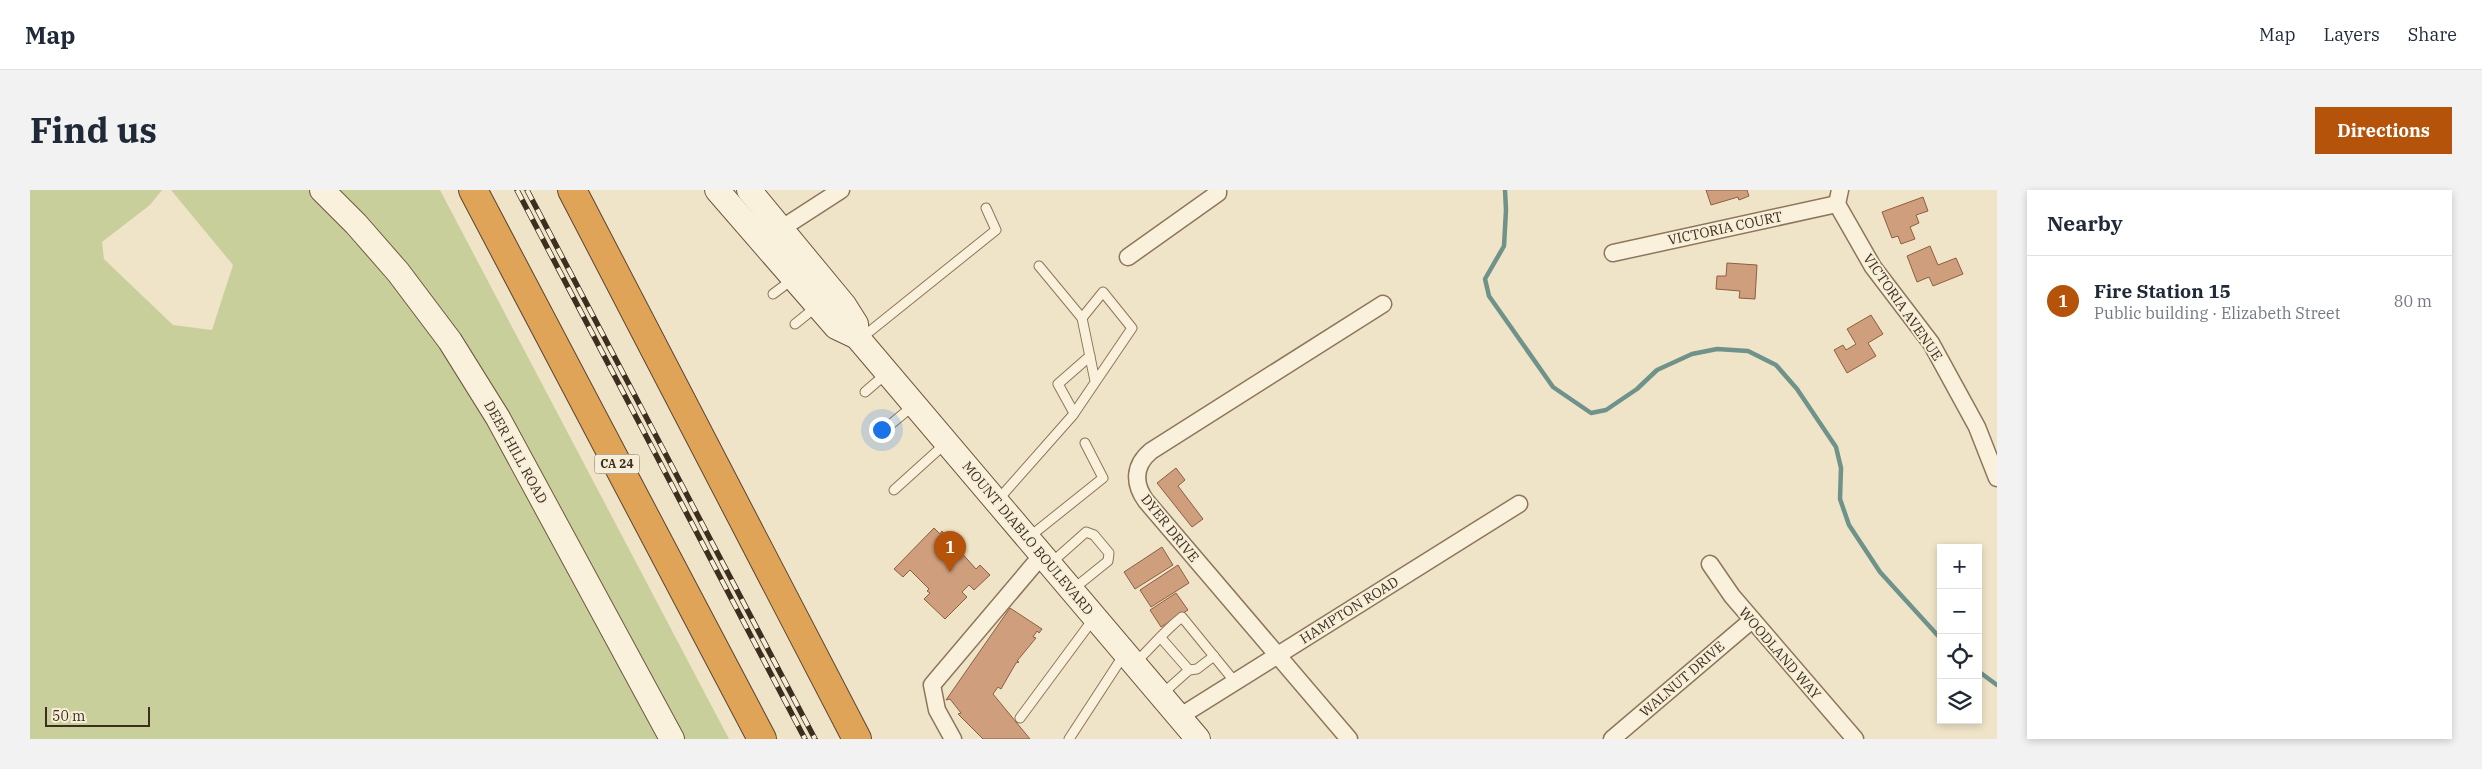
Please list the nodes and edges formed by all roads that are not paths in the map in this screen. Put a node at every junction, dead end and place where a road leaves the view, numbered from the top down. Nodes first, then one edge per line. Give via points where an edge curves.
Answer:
1 (322, 190) edge
2 (473, 190) edge
3 (572, 190) edge
4 (718, 190) edge
5 (841, 190) edge
6 (1218, 190) edge
7 (754, 192) edge
8 (1839, 197) edge
9 (986, 208) dead end
10 (782, 229) junction
11 (761, 241) junction
12 (1613, 253) dead end
13 (1128, 257) dead end
14 (1039, 266) dead end
15 (793, 278) junction
16 (773, 294) dead end
17 (1382, 304) dead end
18 (817, 306) junction
19 (1082, 318) junction
20 (795, 324) dead end
21 (858, 338) junction
22 (1090, 356) junction
23 (887, 373) junction
24 (1095, 382) junction
25 (865, 392) dead end
26 (914, 405) junction
27 (1074, 413) junction
28 (891, 424) dead end
29 (947, 443) junction
30 (1085, 443) dead end
31 (1997, 478) edge
32 (894, 490) dead end
33 (997, 502) junction
34 (1519, 504) dead end
35 (1040, 553) junction
36 (1710, 564) dead end
37 (1072, 590) junction
38 (1094, 617) junction
39 (1752, 620) junction
40 (1161, 638) junction
41 (1277, 655) junction
42 (1214, 656) junction
43 (1130, 658) junction
44 (1189, 670) junction
45 (1235, 682) junction
46 (1161, 695) junction
47 (1179, 717) junction
48 (1020, 718) dead end
49 (1853, 738) edge
50 (672, 739) edge
51 (762, 739) edge
52 (857, 739) edge
53 (953, 739) edge
54 (1069, 739) edge
55 (1198, 739) edge
56 (1349, 739) edge
57 (1612, 739) edge

1 - 50 main road, DEER HILL ROAD via 398,272 450,341 498,418
2 - 51 highway, CA 24
3 - 52 highway
4 - 11 main road, MOUNT DIABLO BOULEVARD
5 - 10 street
6 - 13 street
7 - 10 main road, MOUNT DIABLO BOULEVARD
8 - 12 street, VICTORIA COURT
8 - 31 street, VICTORIA AVENUE via 1873,267 1931,343 1977,427
9 - 21 lane via 996,230
10 - 11 street
10 - 21 main road, MOUNT DIABLO BOULEVARD via 844,305 856,324
11 - 15 main road, MOUNT DIABLO BOULEVARD
14 - 19 lane
15 - 16 lane
15 - 18 main road, MOUNT DIABLO BOULEVARD
17 - 41 street, DYER DRIVE via 1151,450 1139,465 1137,483 1146,501
18 - 20 lane
18 - 21 main road, MOUNT DIABLO BOULEVARD via 836,327
19 - 22 lane
19 - 24 lane via 1103,292 1132,328
21 - 23 main road, MOUNT DIABLO BOULEVARD
22 - 24 lane
22 - 27 lane via 1058,384
23 - 25 lane
23 - 26 main road, MOUNT DIABLO BOULEVARD
24 - 27 lane
26 - 28 lane
26 - 29 main road, MOUNT DIABLO BOULEVARD
27 - 33 lane
29 - 32 lane
29 - 33 main road, MOUNT DIABLO BOULEVARD
30 - 35 lane via 1103,478
33 - 35 main road, MOUNT DIABLO BOULEVARD
34 - 41 street, HAMPTON ROAD
35 - 37 main road, MOUNT DIABLO BOULEVARD
35 - 37 lane via 1086,532 1094,535 1109,553 1108,561
35 - 53 street via 932,685 937,710
36 - 39 street, WOODLAND WAY via 1719,581
37 - 38 main road, MOUNT DIABLO BOULEVARD
38 - 43 main road, MOUNT DIABLO BOULEVARD
38 - 48 lane
39 - 49 street, WOODLAND WAY
39 - 57 street, WALNUT DRIVE
40 - 42 lane via 1162,632 1182,617
40 - 43 lane
40 - 44 lane
41 - 45 street, HAMPTON ROAD
41 - 56 street, DYER DRIVE
42 - 44 lane via 1197,670
42 - 45 lane
43 - 46 main road, MOUNT DIABLO BOULEVARD
43 - 54 lane
44 - 46 lane
45 - 47 street, HAMPTON ROAD
46 - 47 main road, MOUNT DIABLO BOULEVARD
47 - 55 main road, MOUNT DIABLO BOULEVARD

